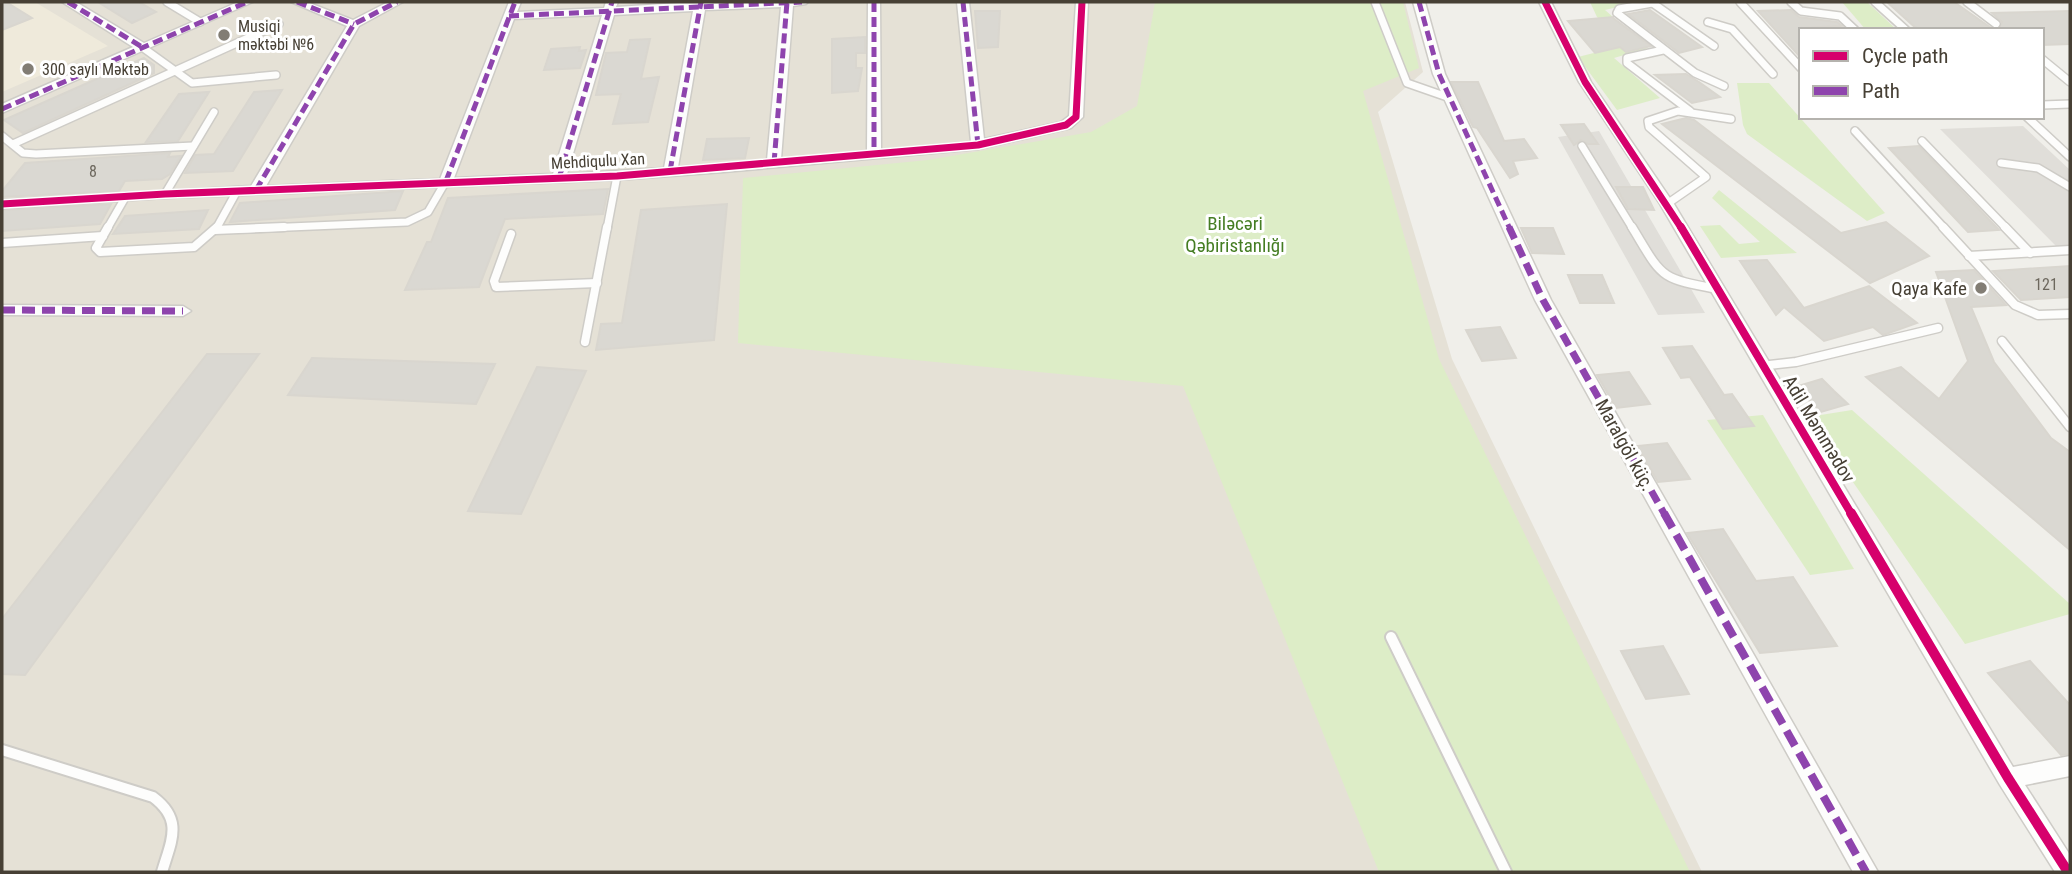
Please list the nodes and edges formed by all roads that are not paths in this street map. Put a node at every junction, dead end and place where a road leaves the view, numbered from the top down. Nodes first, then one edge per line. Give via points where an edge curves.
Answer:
1 (68, 2) edge
2 (167, 2) edge
3 (247, 2) edge
4 (297, 2) edge
5 (397, 2) edge
6 (515, 2) edge
7 (787, 2) edge
8 (802, 2) edge
9 (874, 2) edge
10 (963, 2) edge
11 (1082, 2) edge
12 (1374, 2) edge
13 (1419, 2) edge
14 (1545, 2) edge
15 (1651, 2) edge
16 (1740, 2) edge
17 (1791, 2) edge
18 (1875, 2) edge
19 (1967, 2) edge
20 (701, 4) edge
21 (611, 6) edge
22 (509, 16) junction
23 (200, 22) junction
24 (1708, 22) dead end
25 (279, 24) dead end
26 (354, 24) junction
27 (1996, 24) dead end
28 (1852, 28) edge
29 (1904, 28) edge
30 (1714, 46) dead end
31 (142, 47) junction
32 (1663, 50) junction
33 (2044, 61) edge
34 (1799, 65) edge
35 (174, 71) junction
36 (1773, 74) dead end
37 (276, 75) dead end
38 (2070, 82) edge
39 (1724, 86) dead end
40 (1450, 98) junction
41 (2070, 104) edge
42 (2044, 105) edge
43 (2, 109) edge
44 (1690, 111) junction
45 (214, 112) dead end
46 (1731, 119) dead end
47 (2029, 119) edge
48 (1854, 131) dead end
49 (2, 136) edge
50 (1922, 141) dead end
51 (13, 144) junction
52 (978, 145) junction
53 (193, 146) junction
54 (1582, 146) dead end
55 (874, 154) junction
56 (2070, 157) edge
57 (774, 163) junction
58 (2001, 163) dead end
59 (670, 171) junction
60 (617, 176) junction
61 (559, 178) junction
62 (446, 181) junction
63 (2070, 187) edge
64 (256, 190) junction
65 (236, 191) junction
66 (166, 194) junction
67 (126, 196) junction
68 (2, 204) edge
69 (1667, 204) junction
70 (215, 230) junction
71 (511, 233) dead end
72 (103, 236) junction
73 (2, 243) edge
74 (2070, 250) edge
75 (2030, 253) junction
76 (1969, 256) junction
77 (597, 283) junction
78 (1717, 289) junction
79 (2, 310) edge
80 (183, 311) dead end
81 (2070, 314) edge
82 (1938, 328) dead end
83 (2002, 341) dead end
84 (585, 342) dead end
85 (1761, 366) junction
86 (2070, 427) edge
87 (1391, 637) dead end
88 (2, 750) edge
89 (2070, 766) edge
90 (2008, 778) junction
91 (162, 872) edge
92 (1506, 872) edge
93 (1866, 872) edge
94 (2068, 872) edge

1 - 31 street
2 - 23 lane
3 - 23 street
4 - 26 street
5 - 26 street
6 - 22 street
7 - 8 street
7 - 20 street
7 - 57 street
9 - 55 street
10 - 52 street
11 - 52 street, Mehdiqulu Xan via 1076,117 1066,125
12 - 40 lane via 1407,83
13 - 40 street, Maralgöl küç.
14 - 69 street, Adil Məmmədov via 1585,82
15 - 30 lane
15 - 32 lane via 1616,13
16 - 34 lane
17 - 28 lane via 1801,11 1840,16
18 - 29 lane
19 - 27 lane
20 - 21 street
20 - 59 street
21 - 22 street
21 - 61 street
22 - 62 street
23 - 31 street
24 - 36 lane via 1732,29
25 - 35 lane
26 - 64 street
31 - 35 lane
31 - 43 street
32 - 39 lane via 1695,73
32 - 44 lane via 1627,58 1627,63
33 - 38 lane
35 - 37 lane via 192,83
35 - 51 lane
40 - 93 street, Maralgöl küç. via 1543,300
41 - 42 lane
44 - 46 lane
44 - 69 lane via 1647,124 1706,177
45 - 53 lane
47 - 56 lane
48 - 76 lane
49 - 51 lane
50 - 75 lane
51 - 53 lane via 23,153 36,154
52 - 55 street, Mehdiqulu Xan
53 - 66 lane
54 - 78 lane via 1658,270 1673,281
55 - 57 street, Mehdiqulu Xan
57 - 59 street, Mehdiqulu Xan
58 - 63 lane via 2039,166
59 - 60 street, Mehdiqulu Xan
60 - 61 street, Mehdiqulu Xan
60 - 77 lane
61 - 62 street, Mehdiqulu Xan
62 - 64 street, Mehdiqulu Xan
62 - 70 lane via 428,212 407,222
64 - 65 street, Mehdiqulu Xan
65 - 66 street, Mehdiqulu Xan
65 - 70 lane
66 - 67 street, Mehdiqulu Xan
67 - 68 street, Mehdiqulu Xan
67 - 72 lane
69 - 78 street, Adil Məmmədov
70 - 72 lane via 194,247 100,252 96,248
71 - 77 lane via 494,281 496,287
72 - 73 lane
74 - 75 lane
75 - 76 lane
76 - 81 lane via 2025,312
77 - 84 lane
78 - 85 street, Adil Məmmədov
79 - 80 street
82 - 85 lane
83 - 86 lane
85 - 90 street, Adil Məmmədov
87 - 92 lane
88 - 91 lane via 168,806 174,821
89 - 90 street
90 - 94 street, Adil Məmmədov

